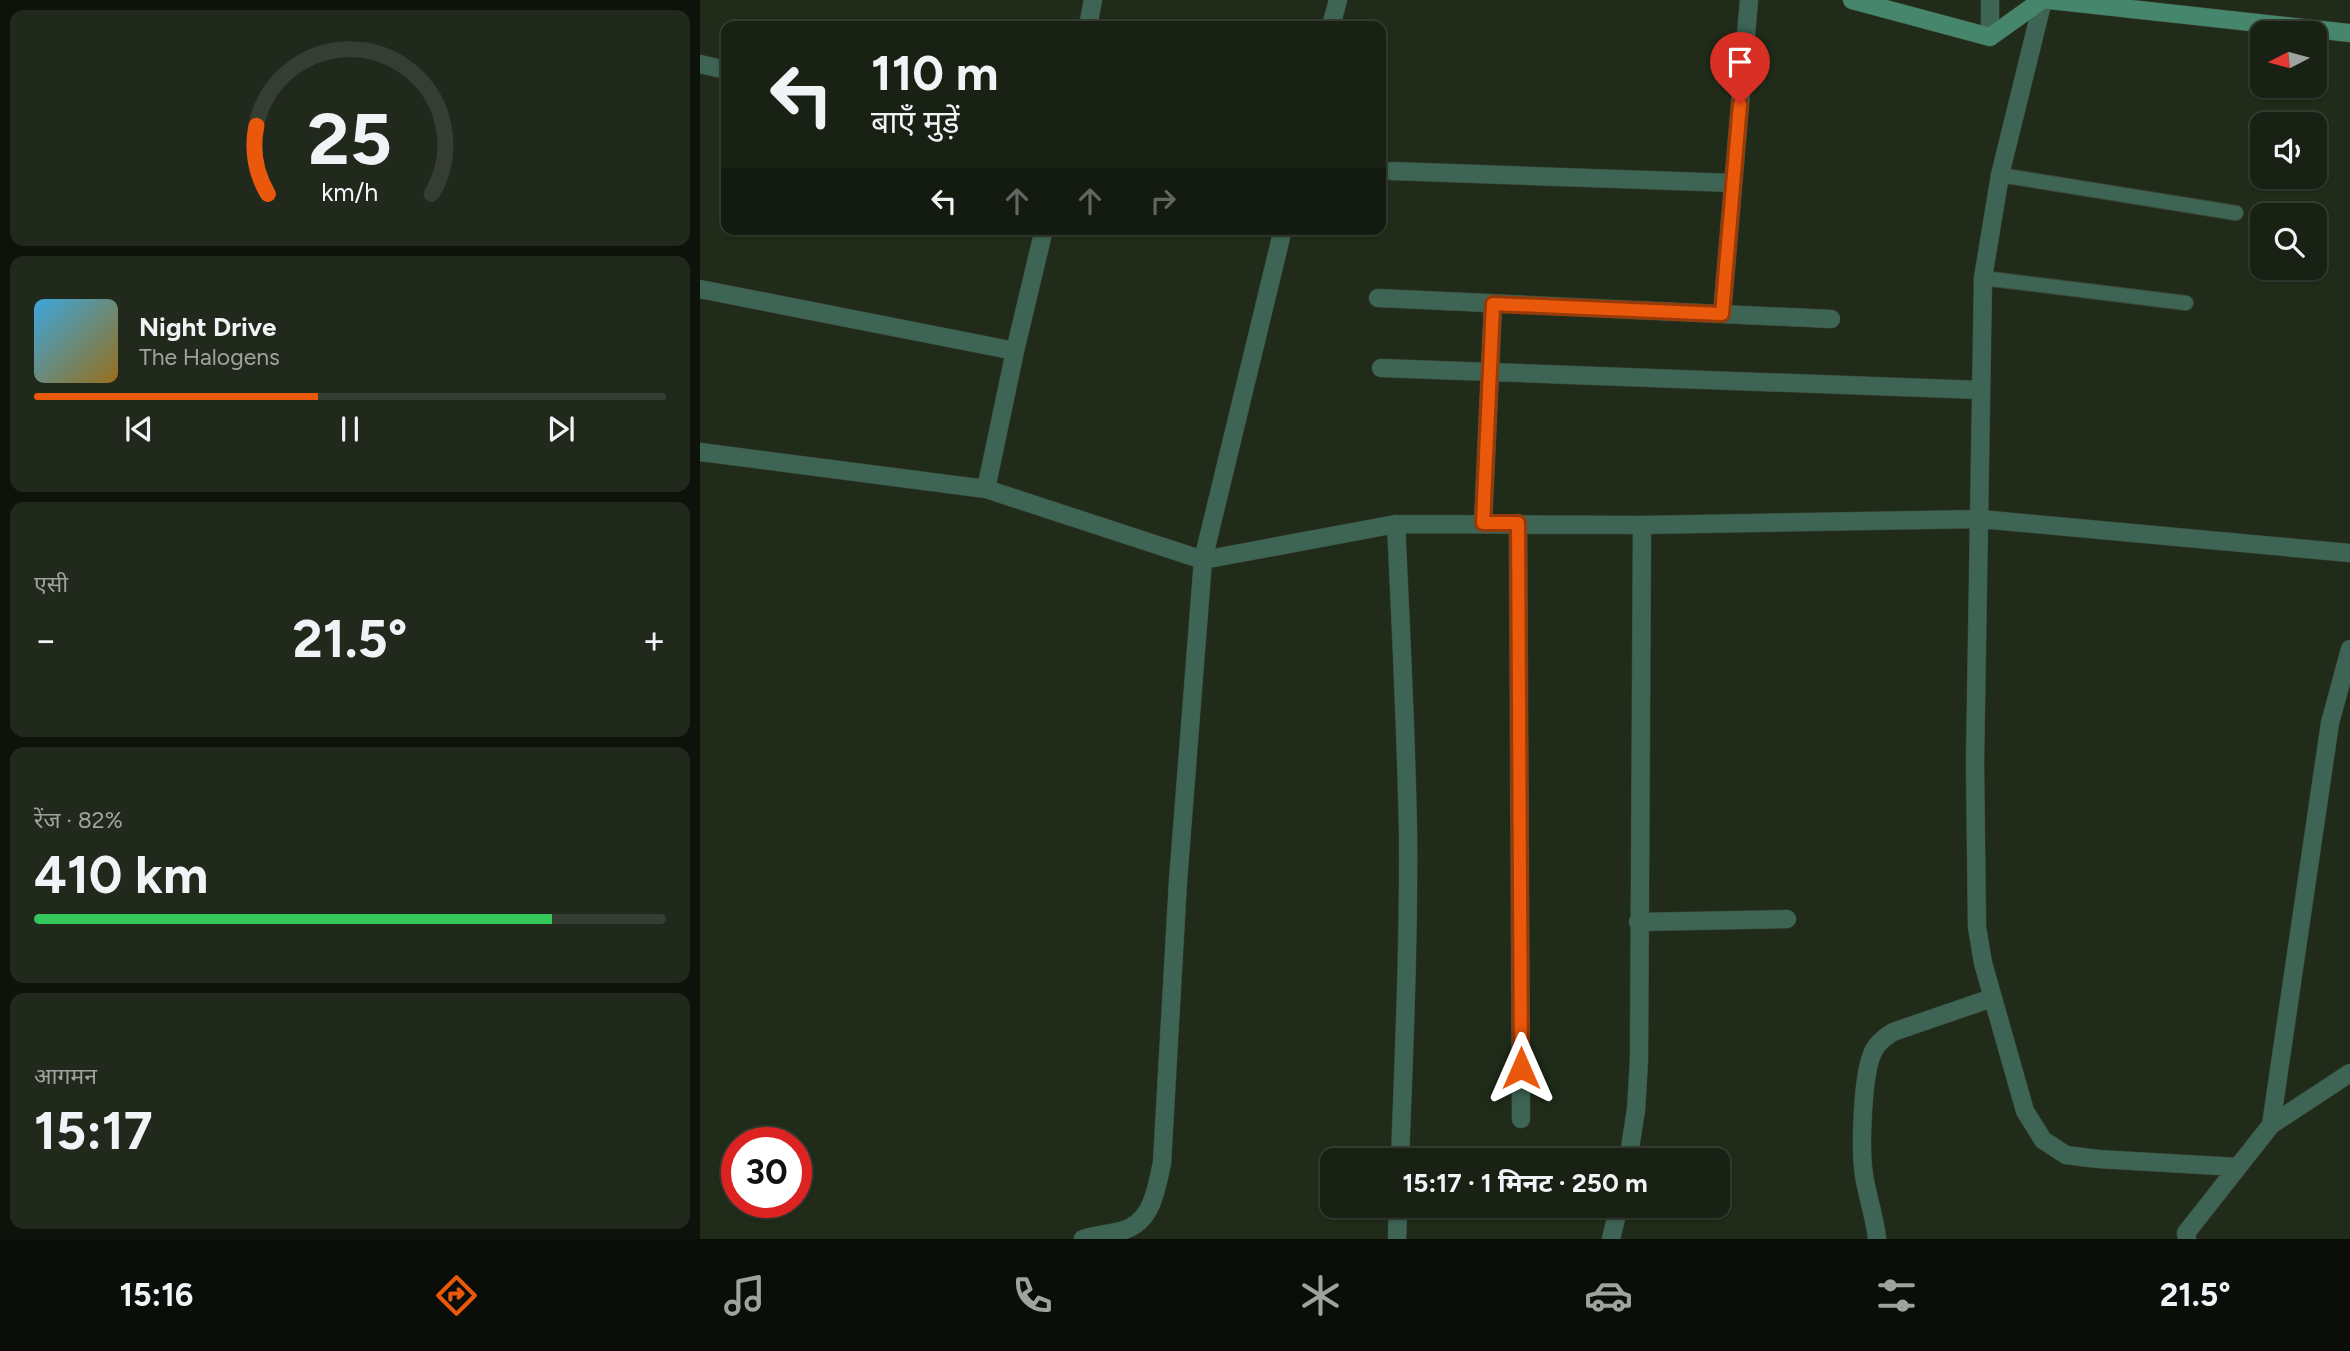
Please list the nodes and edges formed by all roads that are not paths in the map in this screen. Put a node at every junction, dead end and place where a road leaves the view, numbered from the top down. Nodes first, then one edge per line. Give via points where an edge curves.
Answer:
1 (1093, 0) edge
2 (1338, 0) edge
3 (1749, 0) edge
4 (1852, 0) edge
5 (1990, 0) edge
6 (2043, 0) edge
7 (2049, 0) edge
8 (1089, 21) edge
9 (1332, 21) edge
10 (2350, 33) edge
11 (1990, 37) junction
12 (700, 65) edge
13 (721, 68) edge
14 (1392, 171) dead end
15 (2000, 175) junction
16 (1734, 183) junction
17 (2236, 213) dead end
18 (1043, 235) edge
19 (1282, 235) edge
20 (1983, 278) junction
21 (700, 289) edge
22 (1378, 298) dead end
23 (2186, 303) dead end
24 (1493, 304) junction
25 (1722, 314) junction
26 (1831, 319) dead end
27 (1015, 351) junction
28 (1381, 368) dead end
29 (1491, 370) junction
30 (1980, 390) junction
31 (700, 452) edge
32 (986, 489) junction
33 (1980, 519) junction
34 (1483, 523) junction
35 (1518, 523) junction
36 (1396, 524) junction
37 (1642, 525) junction
38 (2350, 553) edge
39 (1203, 560) junction
40 (2350, 649) edge
41 (1787, 919) dead end
42 (1638, 922) junction
43 (1992, 998) junction
44 (2350, 1073) edge
45 (1521, 1119) dead end
46 (2271, 1125) junction
47 (1400, 1148) edge
48 (1630, 1148) edge
49 (2237, 1167) junction
50 (1398, 1218) edge
51 (1616, 1218) edge
52 (2186, 1237) edge
53 (1083, 1239) edge
54 (1397, 1239) edge
55 (1611, 1239) edge
56 (1877, 1239) edge

1 - 8 street
2 - 9 street
3 - 16 street
4 - 11 main road
5 - 11 street
6 - 11 main road
6 - 15 street
7 - 10 main road
12 - 13 street
14 - 16 street
15 - 17 lane
15 - 20 street
16 - 25 street
18 - 27 street
19 - 39 street
20 - 23 lane
20 - 30 street
21 - 27 street
22 - 24 street
24 - 25 street
24 - 29 street
25 - 26 street
27 - 32 street
28 - 29 street
29 - 30 street
29 - 34 street
30 - 33 street
31 - 32 street
32 - 39 street
33 - 37 street
33 - 38 street
33 - 43 street via 1977,913
34 - 35 street
34 - 36 street
35 - 37 street
35 - 45 street
36 - 39 street
36 - 47 street via 1408,833
37 - 42 street
39 - 53 street via 1162,1163 1153,1203 1143,1218 1125,1230
40 - 46 street via 2330,723
41 - 42 street
42 - 48 street via 1639,1060
43 - 49 street via 2025,1111 2043,1140 2066,1155
43 - 56 street via 1893,1032 1873,1052 1862,1159
44 - 46 street
46 - 49 street
49 - 52 street
50 - 54 street
51 - 55 street

